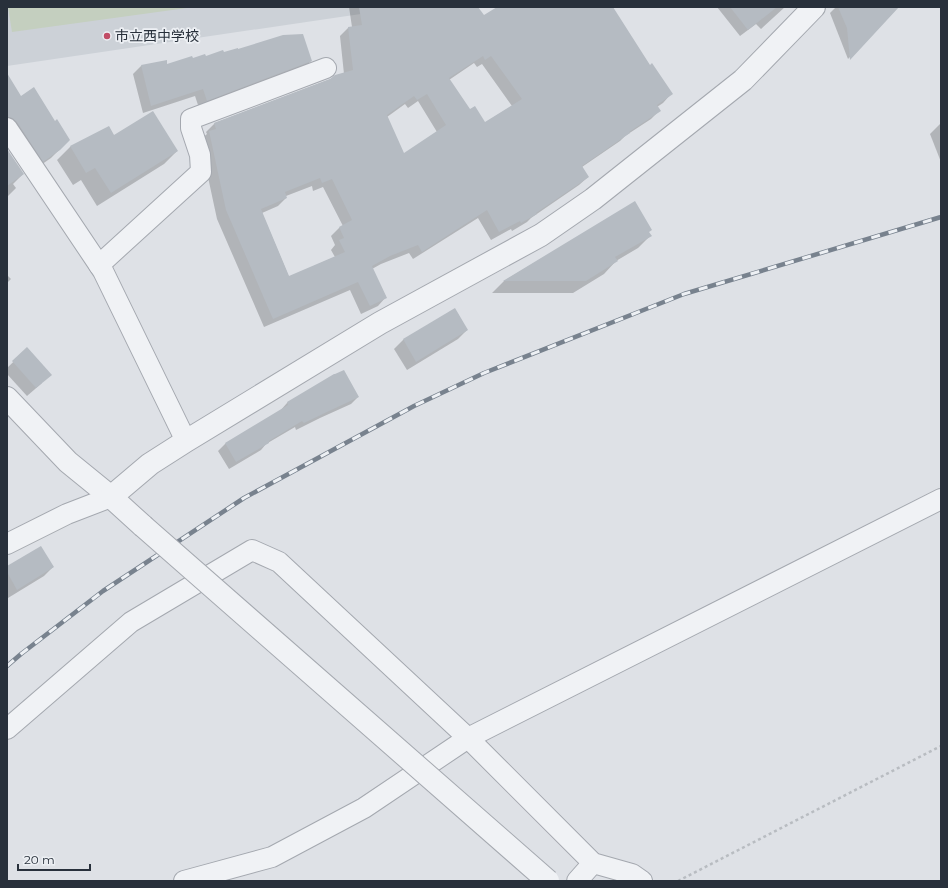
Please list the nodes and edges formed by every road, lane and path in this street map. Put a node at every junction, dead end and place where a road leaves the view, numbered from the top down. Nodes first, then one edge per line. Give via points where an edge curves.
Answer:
1 (814, 7) edge
2 (326, 68) dead end
3 (7, 128) edge
4 (99, 265) junction
5 (7, 398) edge
6 (186, 441) junction
7 (110, 498) junction
8 (941, 499) edge
9 (7, 544) edge
10 (7, 729) edge
11 (468, 738) junction
12 (941, 746) edge
13 (593, 862) junction
14 (184, 881) edge
15 (548, 881) edge
16 (577, 881) edge
17 (642, 881) edge
18 (678, 881) edge

1 - 6 street via 743,80 593,199 542,235 380,323
2 - 4 street via 191,119 191,128 200,155 201,172
3 - 4 street
4 - 6 street
5 - 7 street via 68,462
6 - 7 street via 150,464
7 - 9 street via 66,514
7 - 15 street, bridge
8 - 11 street
10 - 11 street via 131,622 252,550 279,562
11 - 13 street
11 - 14 street via 364,808 272,857
12 - 18 path
13 - 16 street
13 - 17 street via 632,874

